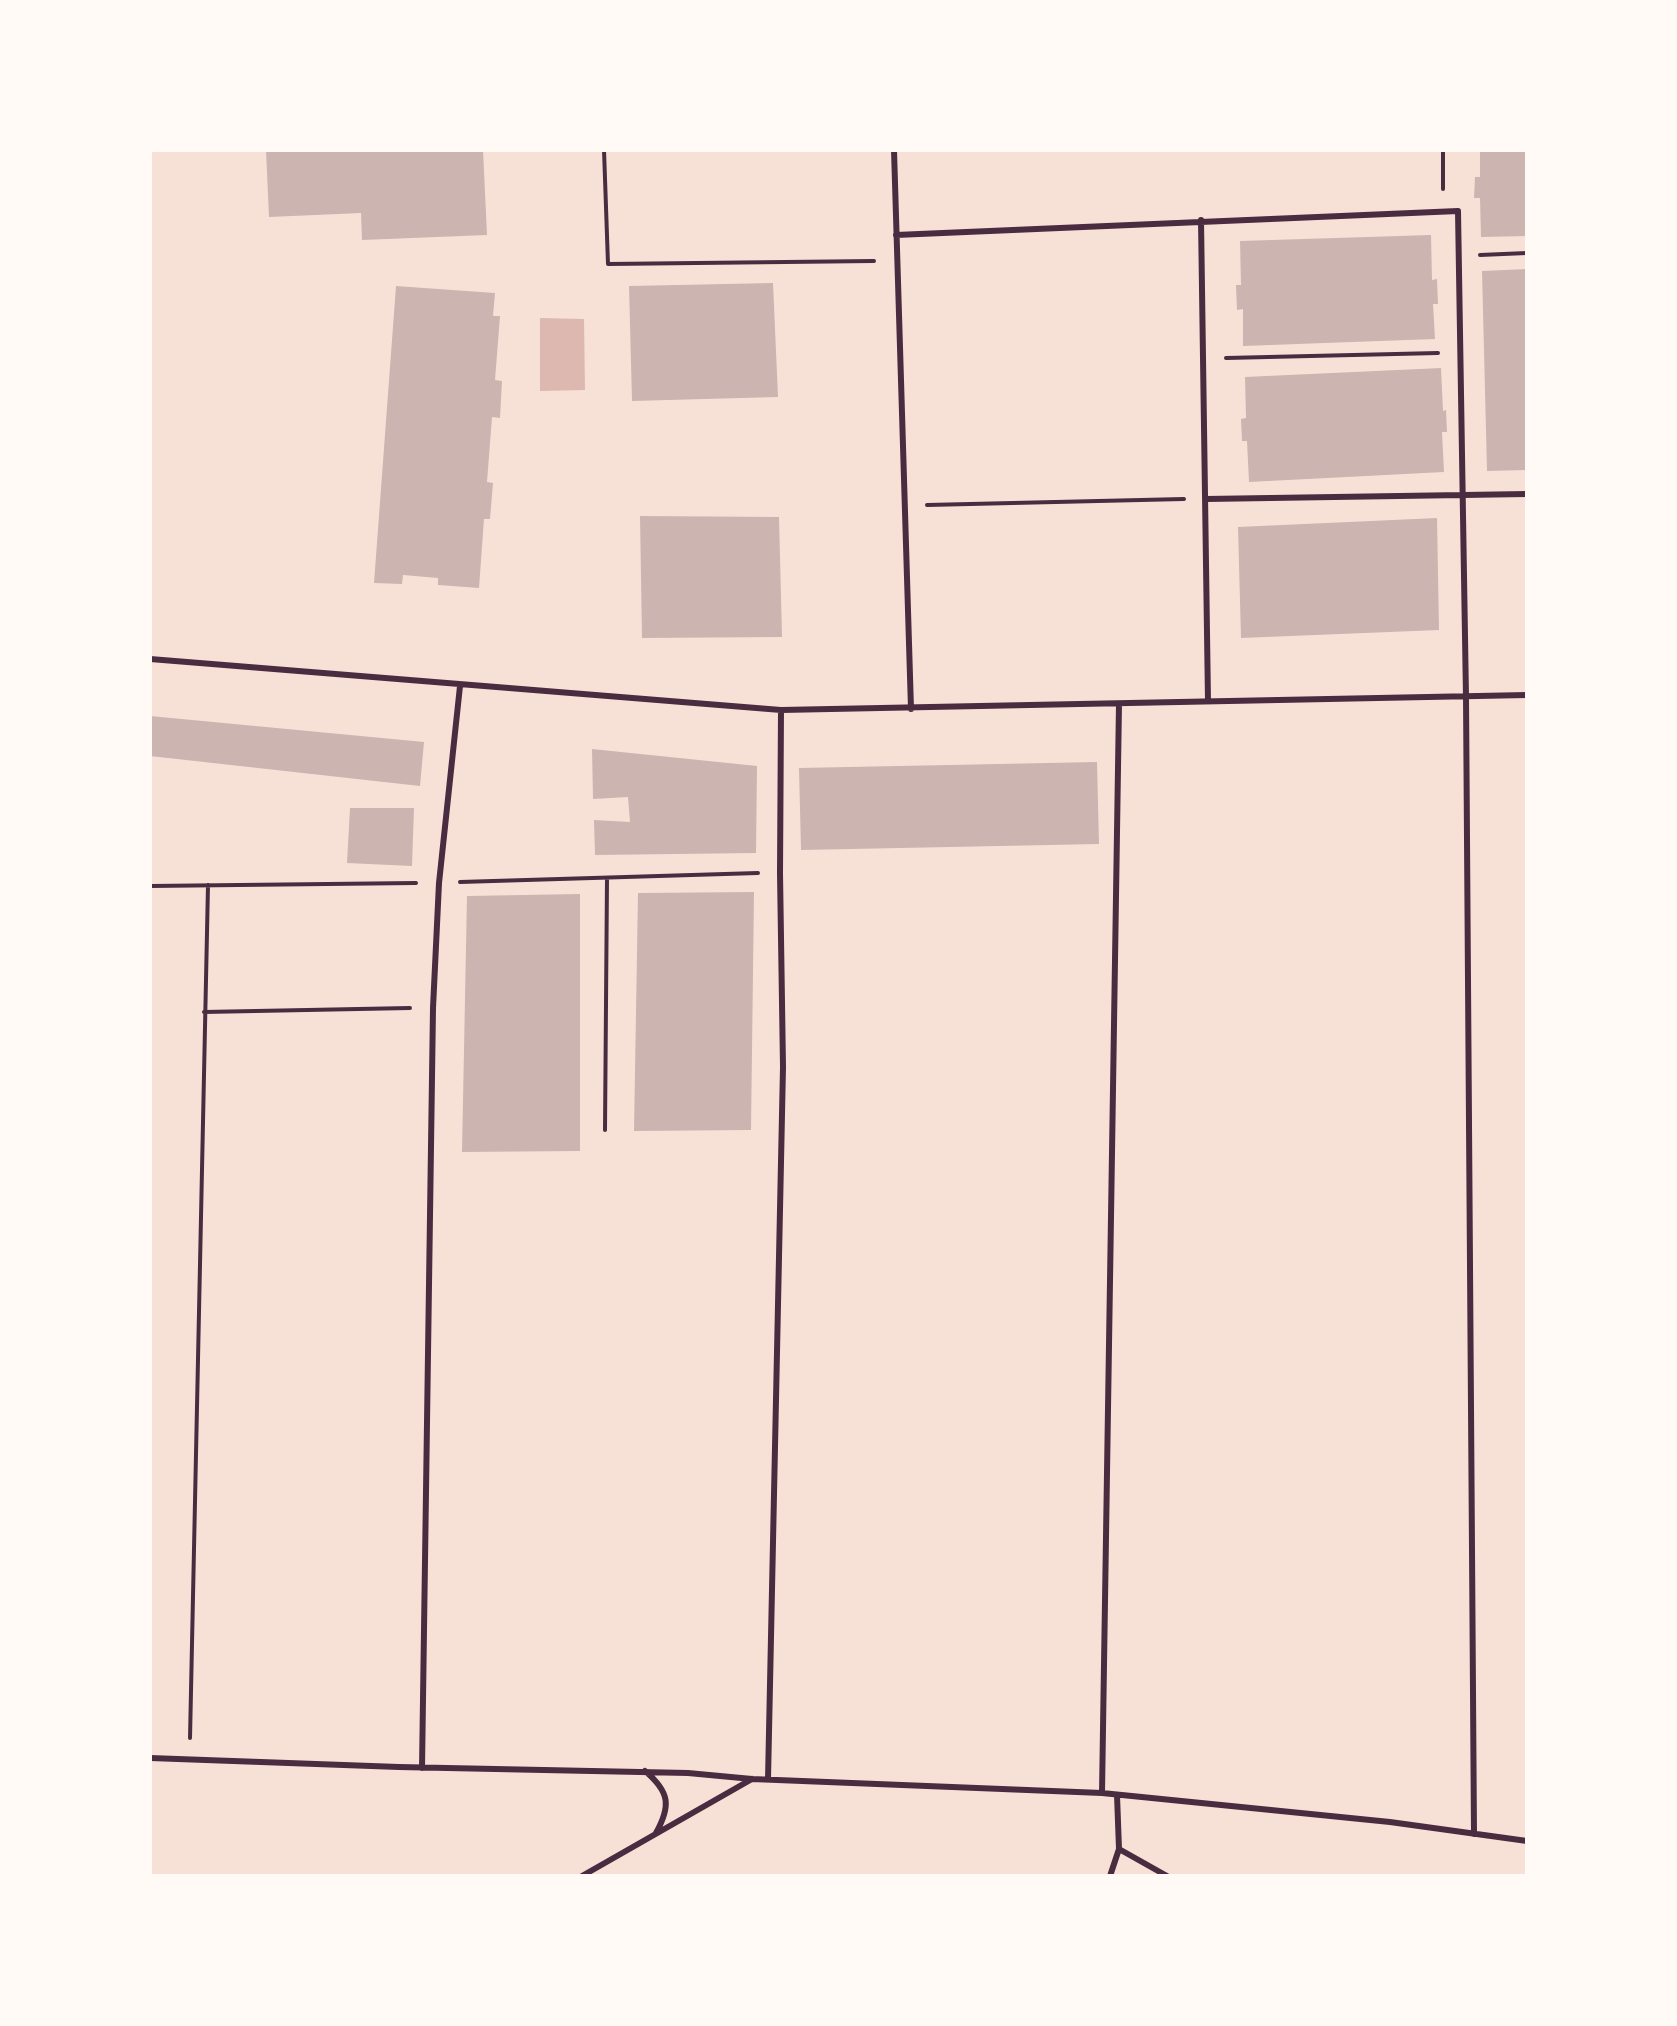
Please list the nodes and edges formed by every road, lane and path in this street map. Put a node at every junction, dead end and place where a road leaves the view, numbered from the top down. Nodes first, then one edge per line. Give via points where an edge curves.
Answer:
1 (604, 150) edge
2 (894, 150) edge
3 (1443, 150) edge
4 (1444, 211) junction
5 (1201, 220) junction
6 (896, 235) junction
7 (1527, 253) edge
8 (1458, 255) junction
9 (896, 261) junction
10 (1459, 352) junction
11 (1204, 358) junction
12 (1527, 494) edge
13 (1461, 495) junction
14 (1206, 499) junction
15 (903, 506) junction
16 (150, 659) edge
17 (460, 686) junction
18 (1527, 696) edge
19 (1466, 697) junction
20 (1208, 701) junction
21 (1119, 704) junction
22 (911, 709) junction
23 (781, 710) junction
24 (607, 878) dead end
25 (208, 885) dead end
26 (433, 1008) junction
27 (204, 1012) junction
28 (605, 1130) dead end
29 (150, 1758) edge
30 (190, 1760) junction
31 (422, 1767) junction
32 (645, 1771) junction
33 (752, 1779) junction
34 (768, 1779) junction
35 (1102, 1793) junction
36 (1117, 1795) junction
37 (656, 1834) junction
38 (1474, 1834) junction
39 (1527, 1841) edge
40 (1119, 1849) junction
41 (582, 1876) edge
42 (1110, 1876) edge
43 (1167, 1876) edge

1 - 9 path via 608,264
2 - 6 street
3 - 4 path
4 - 5 street
4 - 8 street via 1458,211
5 - 6 street
5 - 11 street
6 - 9 street
7 - 8 path
8 - 10 street
9 - 15 street
10 - 11 path
10 - 13 street
11 - 14 street
12 - 13 street
13 - 14 street
13 - 19 street
14 - 15 path
14 - 20 street
15 - 22 street
16 - 17 street
17 - 23 street
17 - 26 street via 439,883
18 - 19 street
19 - 20 street
19 - 38 street
20 - 21 street
21 - 22 street
21 - 35 street
22 - 23 street
23 - 34 street via 783,1067
24 - 28 path
25 - 27 path
26 - 27 path
26 - 31 street
27 - 30 path
29 - 30 street
30 - 31 street
31 - 32 street
32 - 33 street
32 - 37 street via 665,1794 666,1816
33 - 34 street
33 - 37 street
34 - 35 street
35 - 36 street
36 - 38 street
36 - 40 street
37 - 41 street
38 - 39 street
40 - 42 street
40 - 43 street

